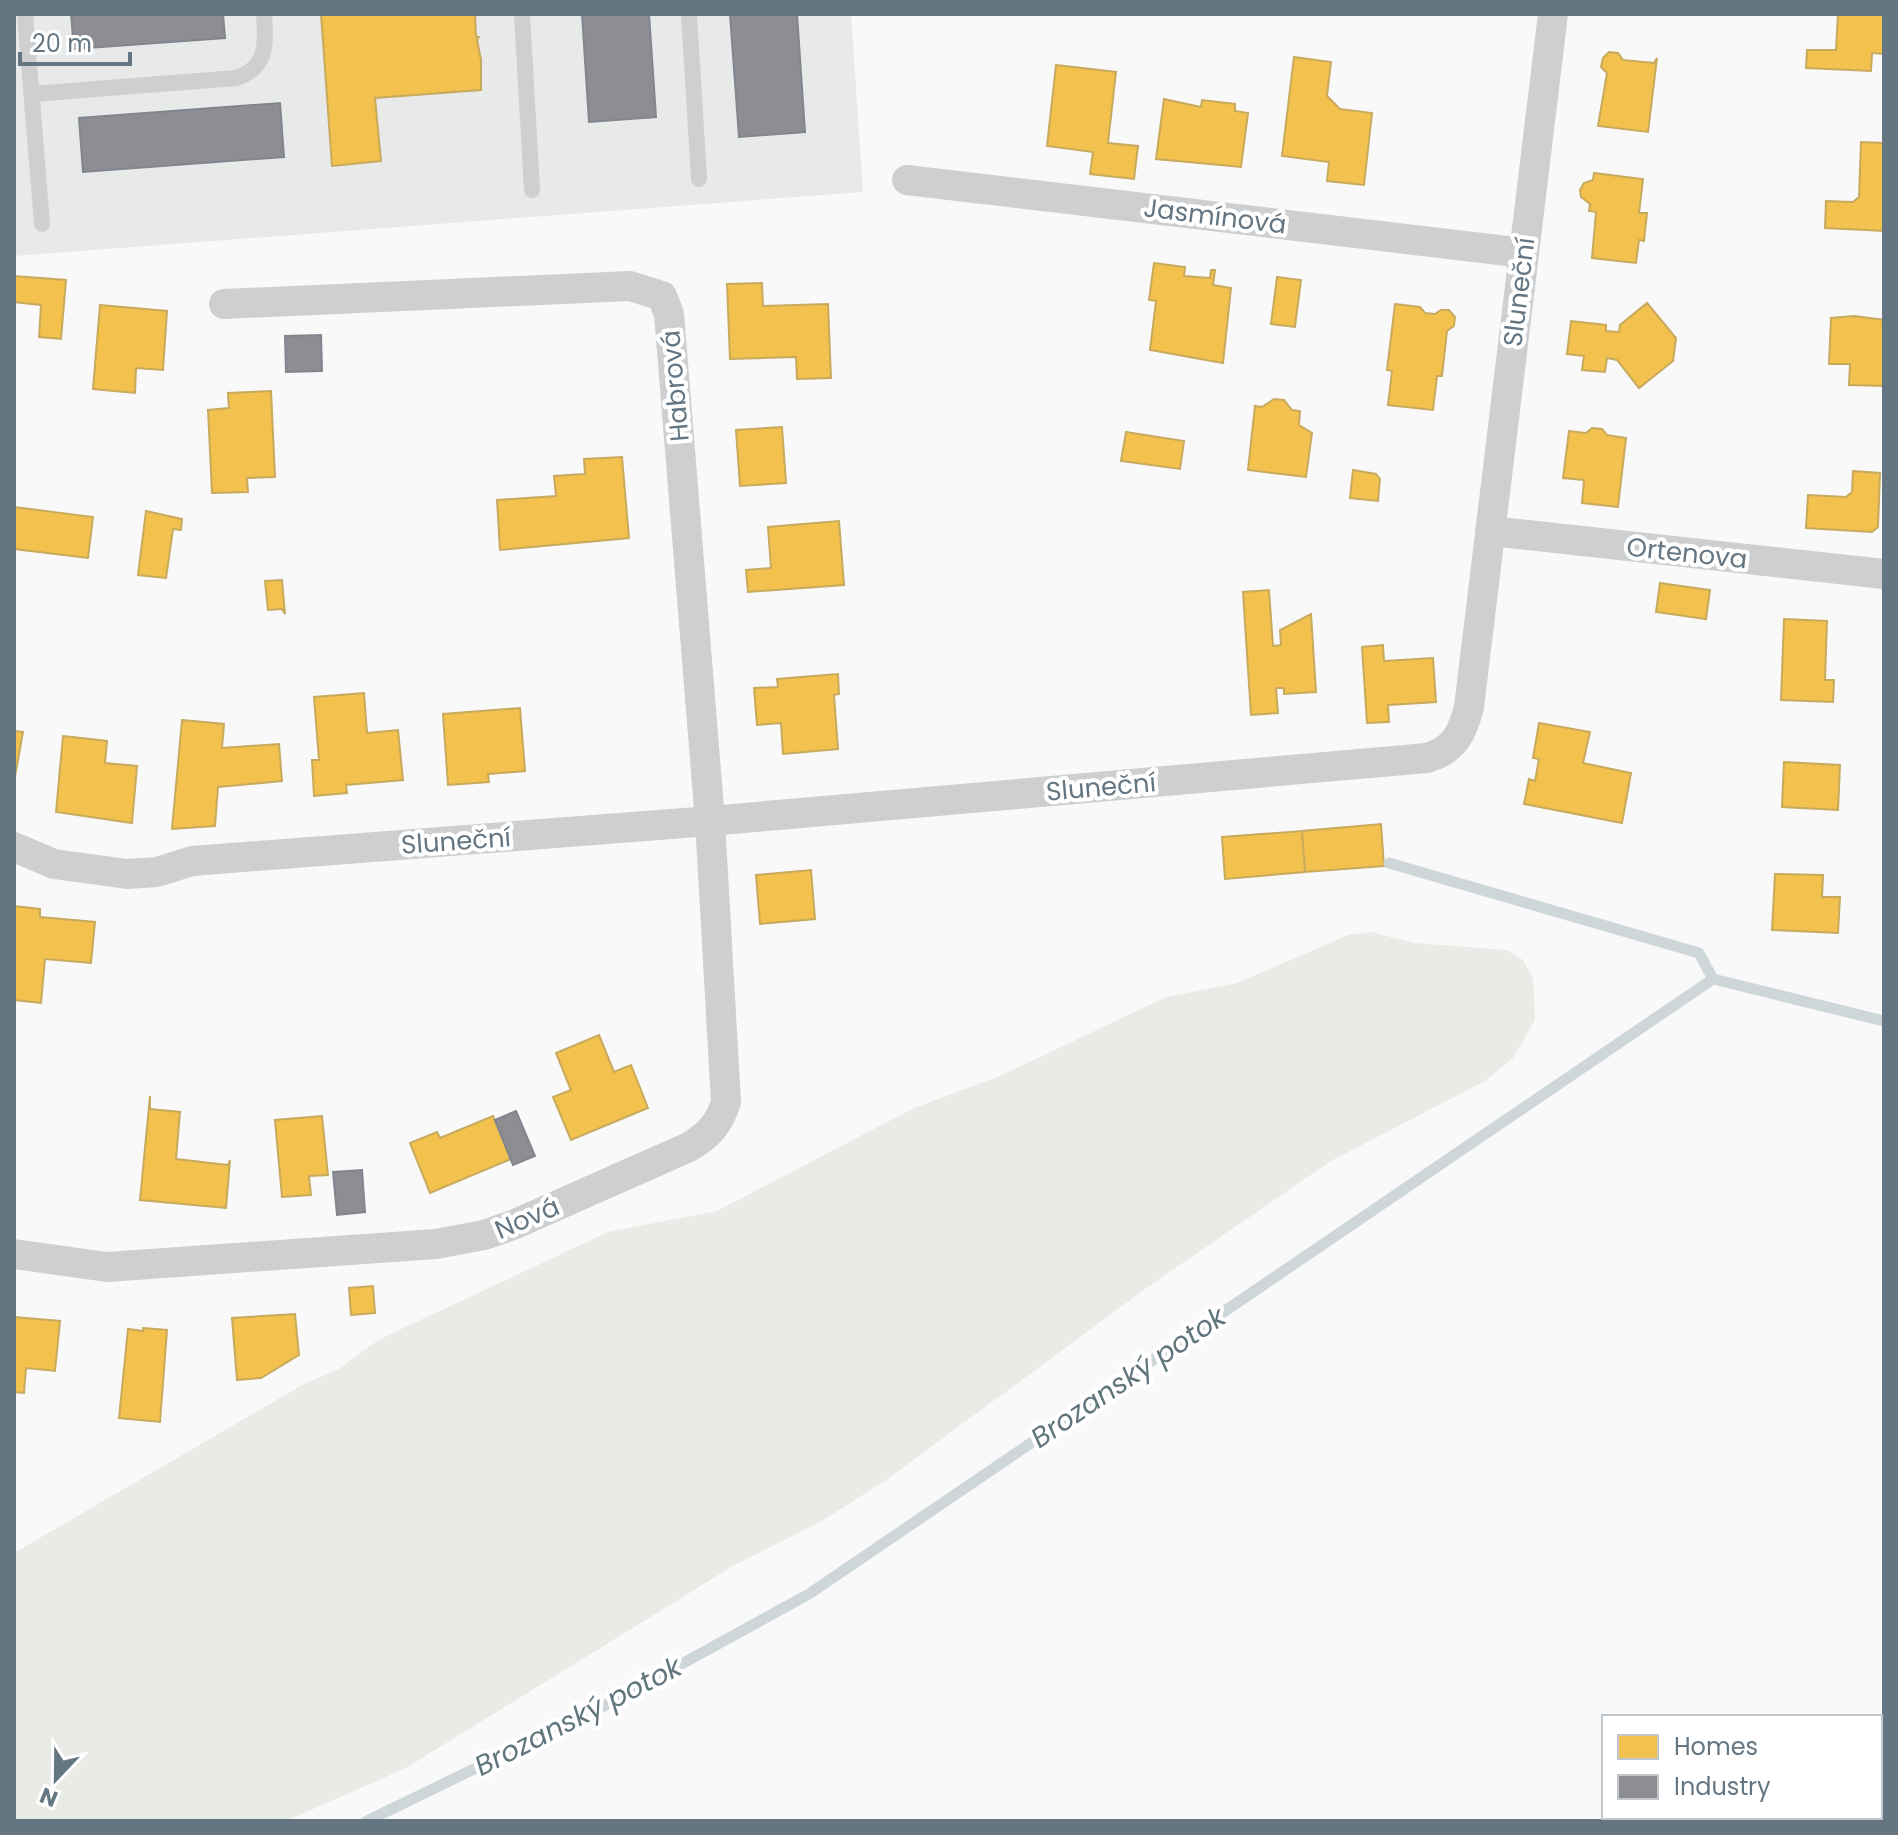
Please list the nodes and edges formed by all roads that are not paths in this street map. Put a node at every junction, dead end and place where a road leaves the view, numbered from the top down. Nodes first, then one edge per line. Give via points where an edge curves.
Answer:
1 (25, 14) edge
2 (264, 14) edge
3 (522, 14) edge
4 (689, 14) edge
5 (1553, 14) edge
6 (32, 94) junction
7 (699, 179) dead end
8 (907, 180) dead end
9 (532, 190) dead end
10 (42, 224) dead end
11 (1524, 253) junction
12 (224, 304) dead end
13 (1490, 531) junction
14 (1884, 574) edge
15 (710, 821) junction
16 (14, 847) edge
17 (14, 1254) edge

1 - 6 lane
2 - 6 lane via 264,53 249,74
3 - 9 lane
4 - 7 lane
5 - 11 street, Sluneční
6 - 10 lane
8 - 11 street, Jasmínová
11 - 13 street, Sluneční
12 - 15 street, Habrová via 630,286 662,296 669,314
13 - 14 street, Ortenova
13 - 15 street, Sluneční via 1469,707 1454,744 1442,754
15 - 16 street, Sluneční via 192,861 143,874 54,864
15 - 17 street, Nová via 726,1102 707,1136 513,1225 436,1244 107,1267

